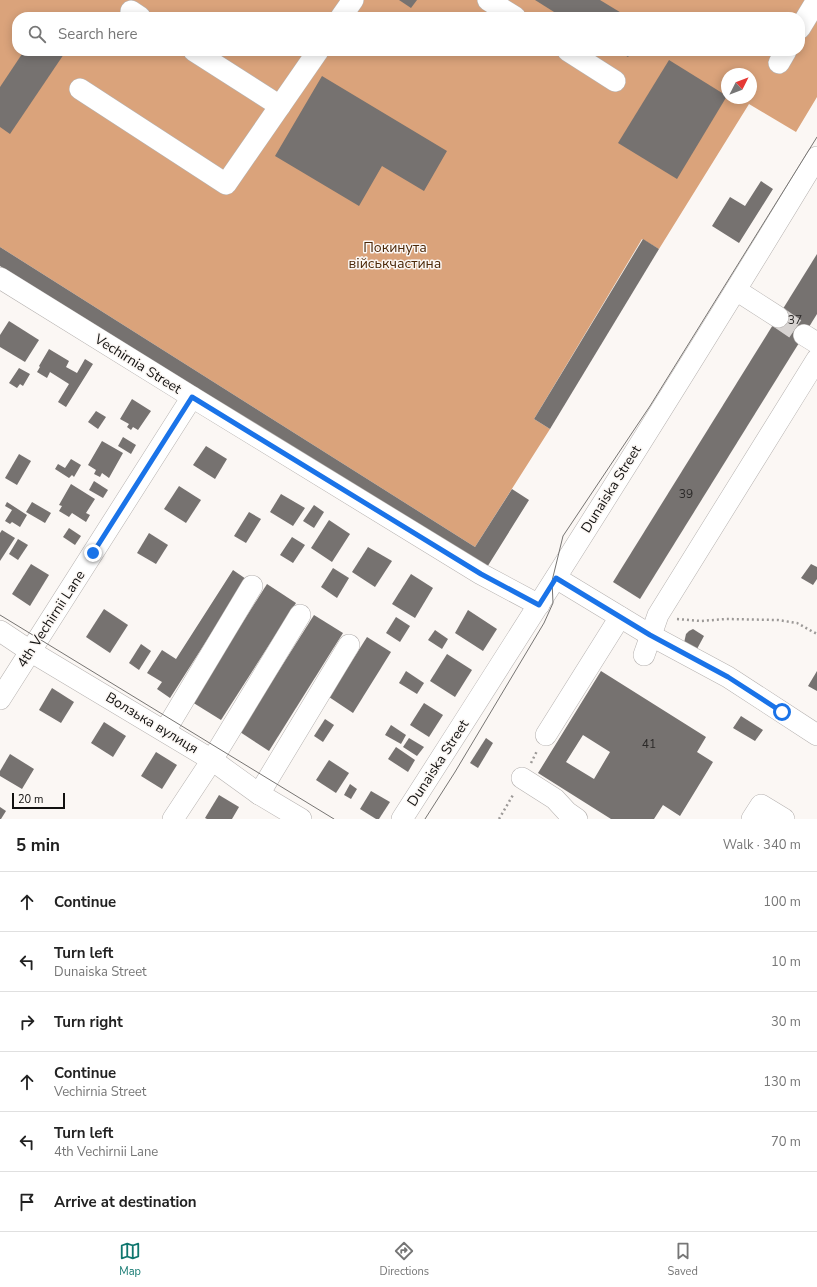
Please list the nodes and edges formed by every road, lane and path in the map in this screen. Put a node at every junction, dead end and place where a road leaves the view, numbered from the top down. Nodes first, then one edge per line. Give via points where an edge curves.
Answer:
1 (353, 0) edge
2 (488, 0) edge
3 (817, 0) edge
4 (345, 12) edge
5 (507, 12) edge
6 (805, 20) edge
7 (202, 56) edge
8 (315, 56) edge
9 (576, 56) edge
10 (615, 82) dead end
11 (80, 89) dead end
12 (280, 106) junction
13 (817, 158) edge
14 (0, 278) edge
15 (736, 290) junction
16 (778, 317) tunnel mouth
17 (817, 358) edge
18 (192, 397) junction
19 (556, 578) junction
20 (252, 586) dead end
21 (539, 605) junction
22 (300, 615) dead end
23 (658, 615) junction
24 (620, 617) junction
25 (0, 631) edge
26 (817, 634) edge
27 (650, 635) junction
28 (348, 645) dead end
29 (30, 651) junction
30 (644, 655) dead end
31 (0, 699) edge
32 (165, 731) junction
33 (546, 735) dead end
34 (817, 735) edge
35 (212, 760) junction
36 (522, 778) dead end
37 (259, 794) junction
38 (173, 819) edge
39 (301, 819) edge
40 (402, 819) edge
41 (577, 819) edge
42 (752, 819) edge
43 (784, 819) edge

1 - 4 street
2 - 5 street
3 - 6 street
7 - 12 street
8 - 12 street
9 - 10 street
11 - 12 street via 226,184
13 - 15 street, Dunaiska Street
14 - 18 street, Vechirnia Street
15 - 16 street
15 - 19 street, Dunaiska Street
17 - 23 street
18 - 21 street, Vechirnia Street via 481,574
18 - 29 street, 4th Vechirnii Lane
19 - 21 street, Dunaiska Street
19 - 24 street
20 - 32 street
21 - 40 street, Dunaiska Street
22 - 35 street
23 - 26 path via 701,621 778,620 797,623
23 - 27 street
24 - 27 street
24 - 33 street
25 - 29 street, Волзька вулиця
27 - 30 street
27 - 34 street via 728,677
28 - 37 street
29 - 31 street, 4th Vechirnii Lane
29 - 32 street, Волзька вулиця
32 - 35 street, Волзька вулиця
35 - 37 street, Волзька вулиця
35 - 38 street
36 - 41 street via 555,799
37 - 39 street, Волзька вулиця
42 - 43 street via 761,805

